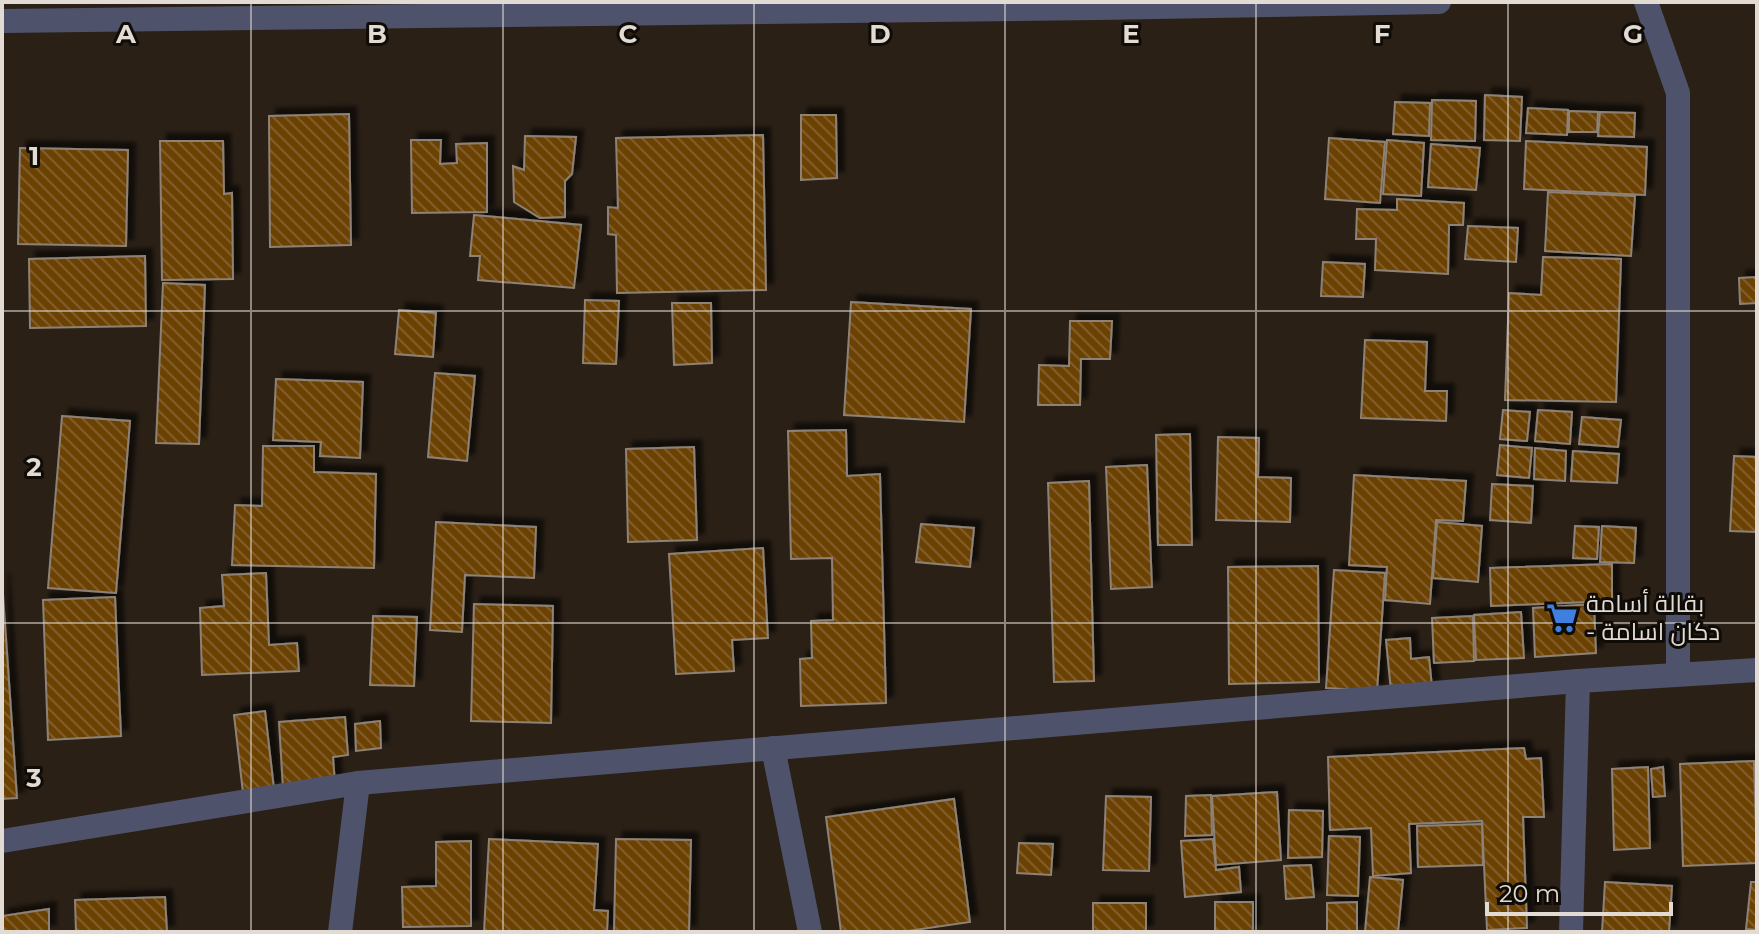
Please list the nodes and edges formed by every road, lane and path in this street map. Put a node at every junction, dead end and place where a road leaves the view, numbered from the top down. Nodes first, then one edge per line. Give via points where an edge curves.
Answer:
1 (1439, 2) edge
2 (1646, 2) edge
3 (1098, 5) edge
4 (154, 11) edge
5 (2, 21) edge
6 (1757, 670) edge
7 (1678, 673) junction
8 (1578, 681) junction
9 (773, 748) junction
10 (358, 783) junction
11 (2, 841) edge
12 (340, 932) edge
13 (810, 932) edge
14 (1571, 932) edge

1 - 3 street
2 - 7 street via 1679,105
3 - 4 street
4 - 5 street
6 - 7 street
7 - 8 street
8 - 9 street
8 - 14 street
9 - 10 street
9 - 13 street
10 - 11 street
10 - 12 street

